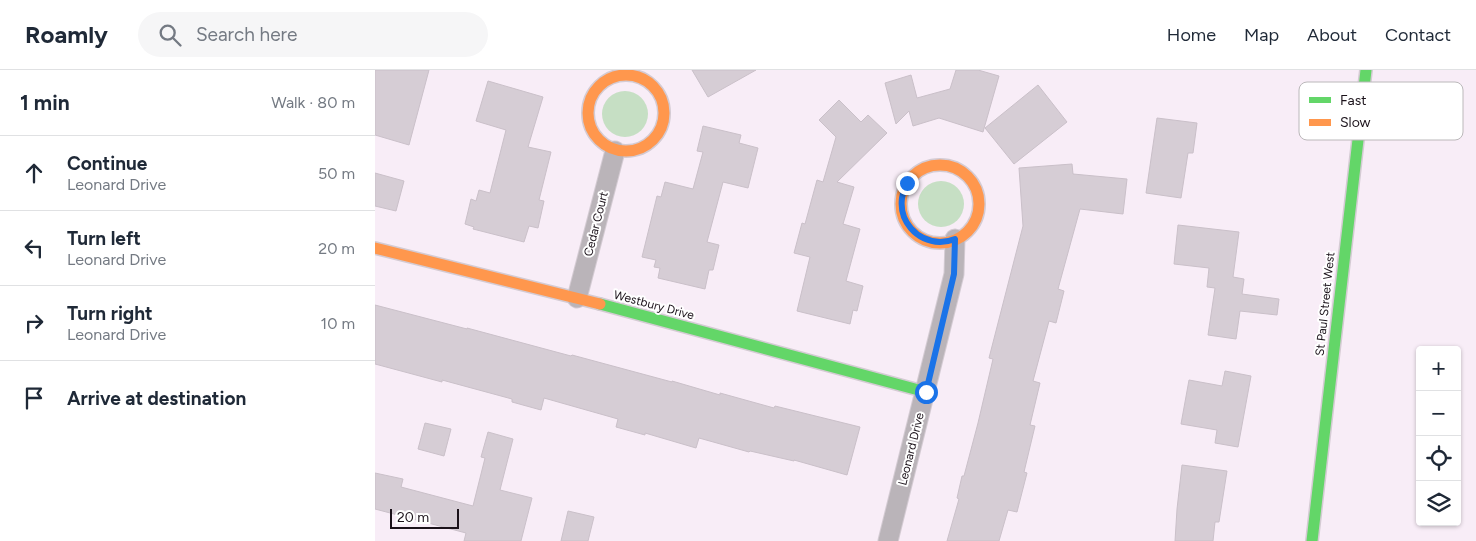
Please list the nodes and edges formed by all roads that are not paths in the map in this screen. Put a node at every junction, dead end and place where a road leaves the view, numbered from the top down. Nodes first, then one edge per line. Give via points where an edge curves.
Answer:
1 (1359, 140) edge
2 (615, 151) junction
3 (955, 239) junction
4 (375, 248) edge
5 (577, 298) junction
6 (926, 392) junction
7 (888, 541) edge
8 (1312, 541) edge

1 - 8 street, St Paul Street West
2 - 2 street via 595,137 589,126 589,102 595,91 615,76 639,77 659,94 664,106 664,119 652,142 641,149
2 - 5 street, Cedar Court
3 - 3 street via 928,241 916,234 902,210 902,196 907,183 928,166 954,167 974,184 979,196 975,222
3 - 6 street, Leonard Drive via 954,274
4 - 5 street, Westbury Drive
5 - 6 street, Westbury Drive
6 - 7 street, Leonard Drive

